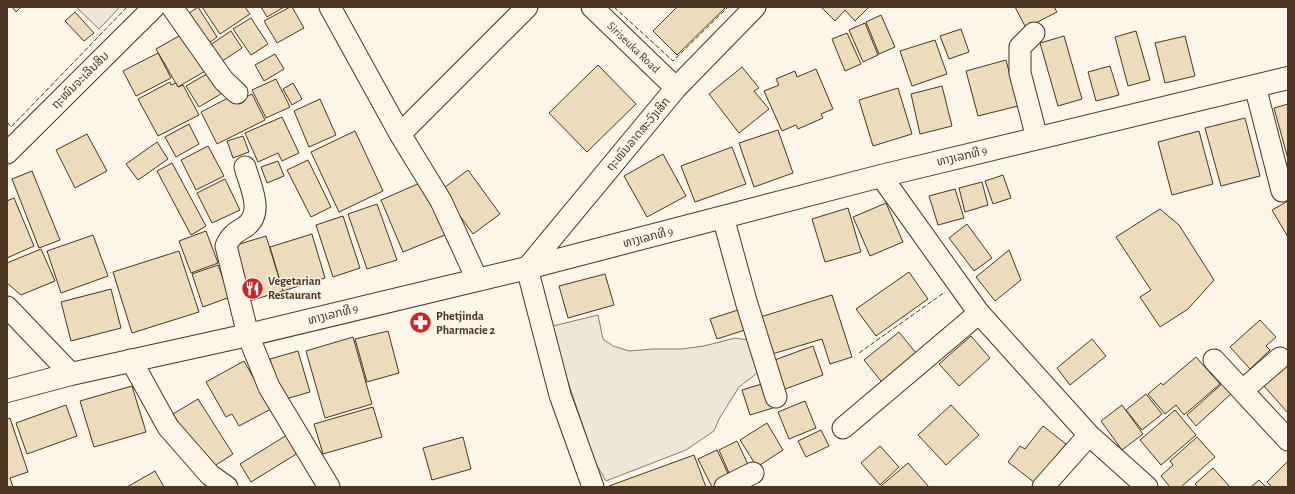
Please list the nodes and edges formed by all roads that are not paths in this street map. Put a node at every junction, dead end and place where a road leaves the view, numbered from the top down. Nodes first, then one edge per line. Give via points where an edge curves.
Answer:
1 (154, 7) edge
2 (172, 7) edge
3 (330, 7) edge
4 (527, 7) edge
5 (592, 7) edge
6 (755, 7) edge
7 (1034, 33) dead end
8 (1288, 78) edge
9 (1255, 86) junction
10 (676, 88) junction
11 (237, 93) dead end
12 (400, 134) junction
13 (1037, 138) junction
14 (7, 153) edge
15 (245, 167) dead end
16 (881, 176) junction
17 (1282, 191) dead end
18 (723, 218) junction
19 (527, 268) junction
20 (477, 279) junction
21 (7, 307) edge
22 (979, 312) junction
23 (248, 335) junction
24 (1280, 358) dead end
25 (131, 360) junction
26 (1214, 360) dead end
27 (71, 374) junction
28 (7, 390) edge
29 (1242, 390) junction
30 (776, 397) dead end
31 (843, 428) dead end
32 (1089, 434) junction
33 (1288, 440) edge
34 (753, 473) dead end
35 (227, 487) edge
36 (329, 487) edge
37 (593, 487) edge
38 (725, 487) edge
39 (1043, 487) edge
40 (1146, 487) edge

1 - 14 street, ຖະໜົນຈະເລີນສິນ
2 - 11 street via 224,81
3 - 12 street
4 - 12 street
5 - 10 street, Siriseuka Road
6 - 10 street, ຖະໜົນລາດສະວົງເສິກ
7 - 13 street via 1020,47 1020,73
8 - 9 main road, ທາງເລກທີ 9
9 - 13 main road, ທາງເລກທີ 9
9 - 17 street
10 - 19 street, ຖະໜົນລາດສະວົງເສິກ
12 - 20 street via 441,201
13 - 16 main road, ທາງເລກທີ 9
15 - 23 street via 256,208 251,222 236,231 226,246
16 - 18 main road, ທາງເລກທີ 9
16 - 22 street
18 - 19 main road, ທາງເລກທີ 9
18 - 30 street
19 - 20 main road, ທາງເລກທີ 9
19 - 37 street via 560,394
20 - 23 main road, ທາງເລກທີ 9
21 - 27 street
22 - 31 street
22 - 32 street
23 - 25 main road, ທາງເລກທີ 9
23 - 36 street via 269,387
24 - 29 street
25 - 27 main road, ທາງເລກທີ 9
25 - 35 street via 168,427 210,474
26 - 29 street
27 - 28 main road, ທາງເລກທີ 9
29 - 33 street
32 - 39 street
32 - 40 street
34 - 38 street

